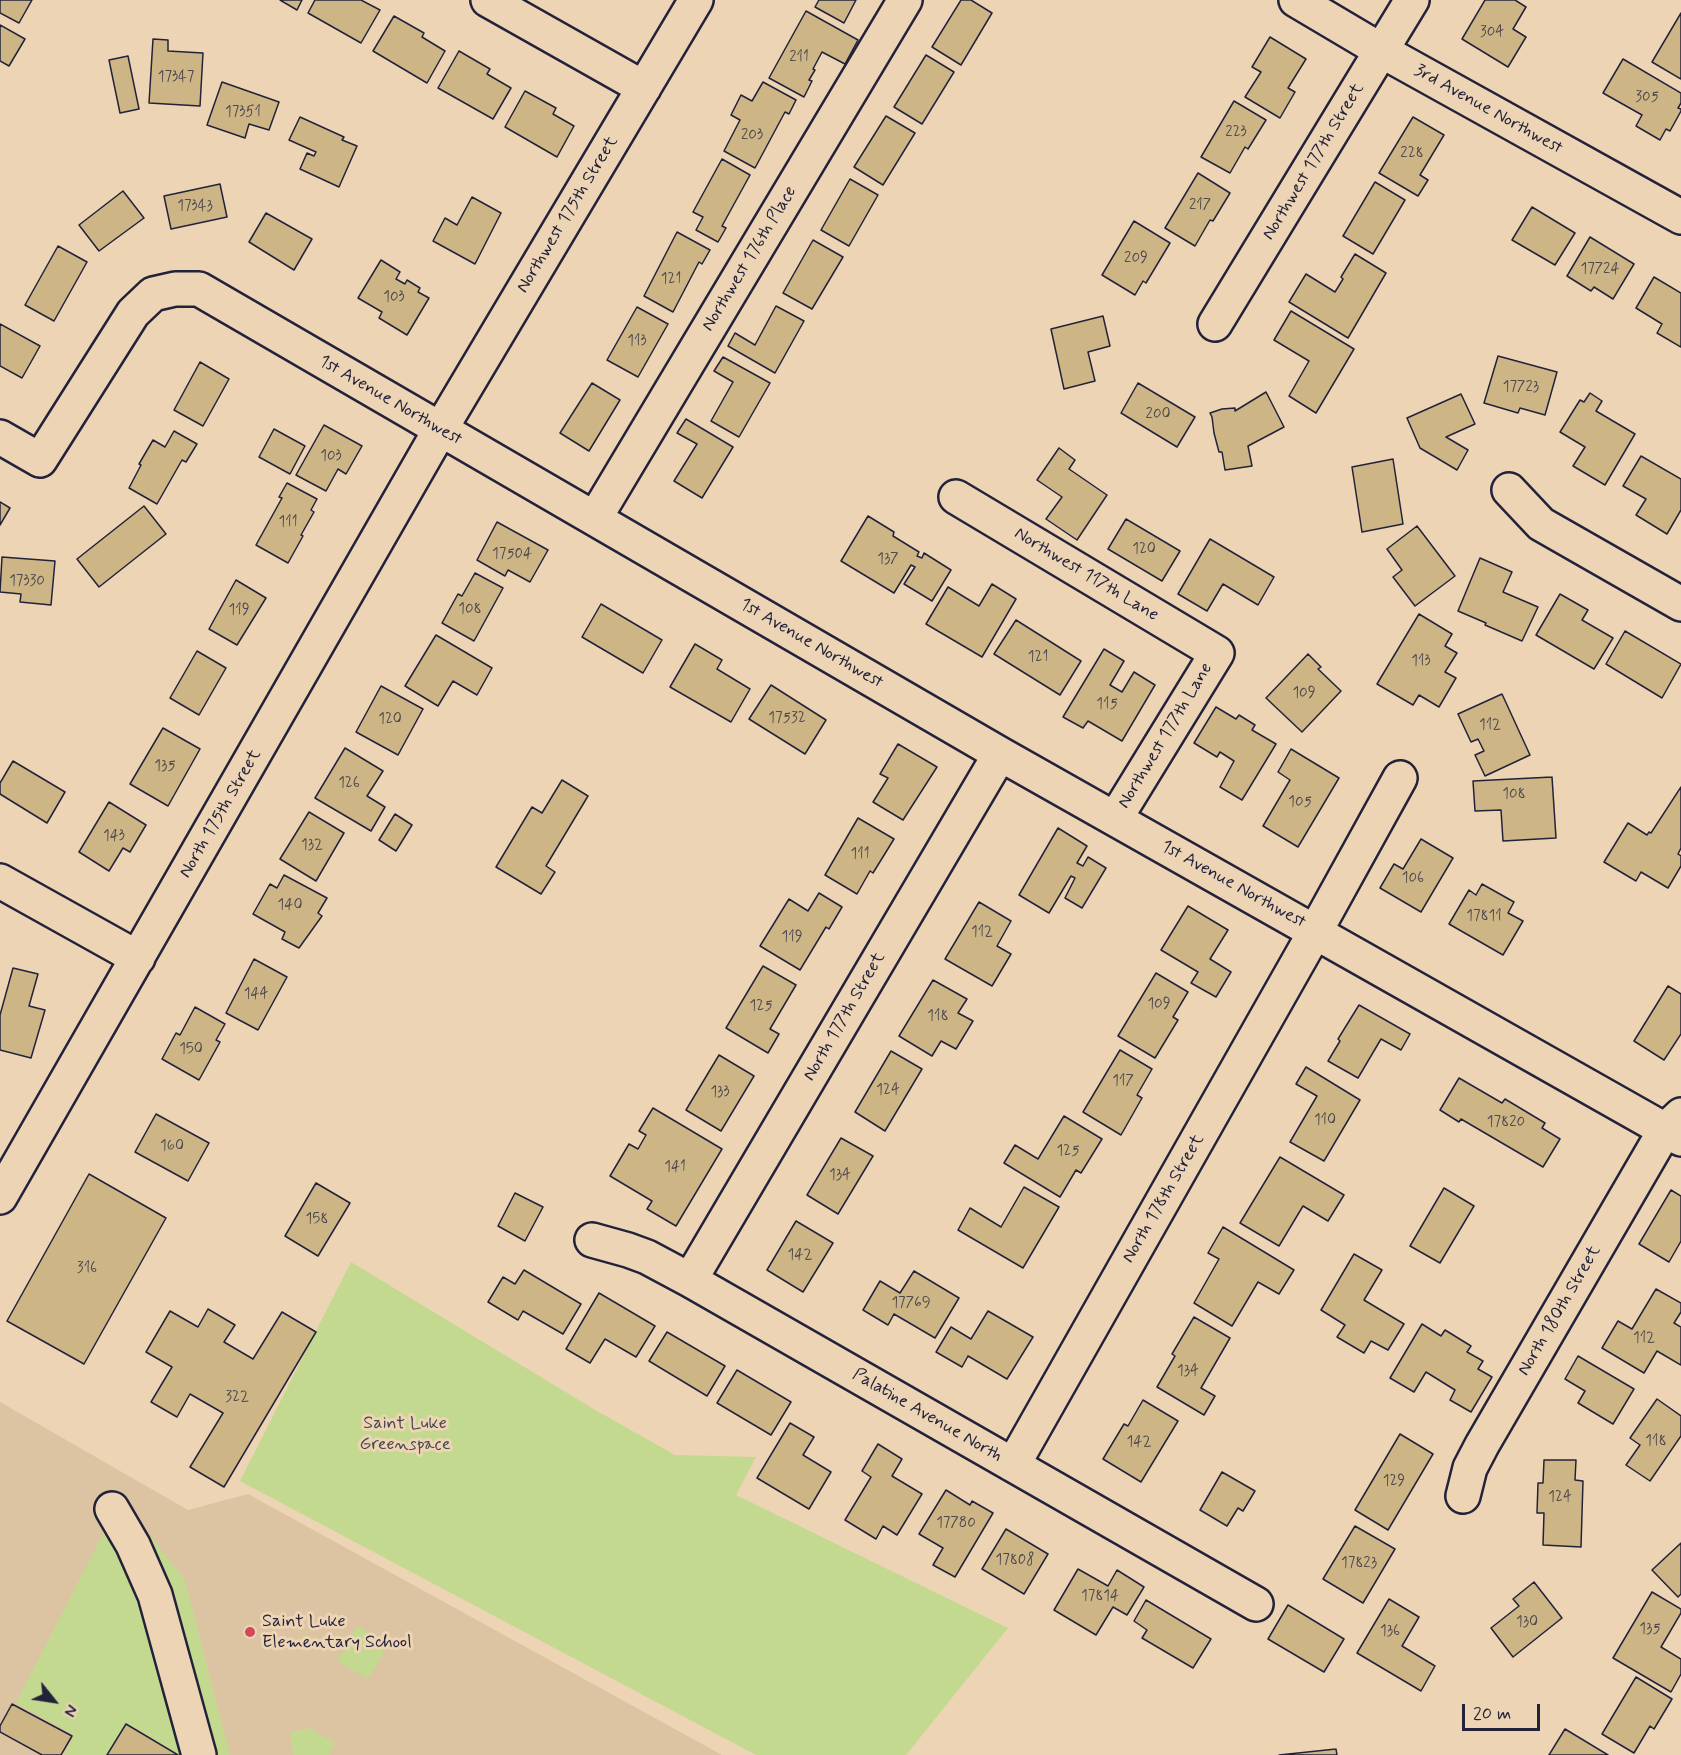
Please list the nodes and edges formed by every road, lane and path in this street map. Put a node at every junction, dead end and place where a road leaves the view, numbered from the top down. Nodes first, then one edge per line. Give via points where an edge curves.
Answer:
1 (488, 0) edge
2 (696, 0) edge
3 (905, 0) edge
4 (1296, 0) edge
5 (1412, 0) edge
6 (1382, 51) junction
7 (644, 88) junction
8 (1681, 218) edge
9 (1215, 324) dead end
10 (440, 430) junction
11 (0, 437) edge
12 (1509, 490) dead end
13 (956, 497) dead end
14 (595, 518) junction
15 (1681, 604) edge
16 (1216, 653) joint
17 (1000, 754) junction
18 (1400, 778) dead end
19 (1115, 819) junction
20 (0, 881) edge
21 (1315, 932) junction
22 (138, 958) junction
23 (1676, 1128) edge
24 (0, 1197) edge
25 (592, 1240) dead end
26 (690, 1280) junction
27 (1013, 1465) junction
28 (1463, 1496) dead end
29 (112, 1509) dead end
30 (1256, 1604) dead end
31 (199, 1755) edge

1 - 7 street
2 - 7 street, Northwest 175th Street
3 - 14 street, Northwest 176th Place
4 - 6 street, 3rd Avenue Northwest
5 - 6 street, Northwest 177th Street
6 - 8 street, 3rd Avenue Northwest
6 - 9 street, Northwest 177th Street
7 - 10 street, Northwest 175th Street
10 - 11 street, 1st Avenue Northwest via 199,289 175,289 153,294 133,313 40,460
10 - 14 street, 1st Avenue Northwest
10 - 22 street, North 175th Street
12 - 15 street via 1541,524
13 - 16 street, Northwest 117th Lane
14 - 17 street, 1st Avenue Northwest
16 - 19 street, Northwest 177th Lane
17 - 19 street, 1st Avenue Northwest
17 - 26 street, North 177th Street
18 - 21 street, North 178th Street
19 - 21 street, 1st Avenue Northwest
20 - 22 street
21 - 23 street, 1st Avenue Northwest
21 - 27 street, North 178th Street
22 - 24 street, North 175th Street
23 - 28 street, North 180th Street via 1482,1445 1470,1468
25 - 26 street, Palatine Avenue North via 647,1257
26 - 27 street, Palatine Avenue North
27 - 30 street, Palatine Avenue North
29 - 31 street via 156,1595

